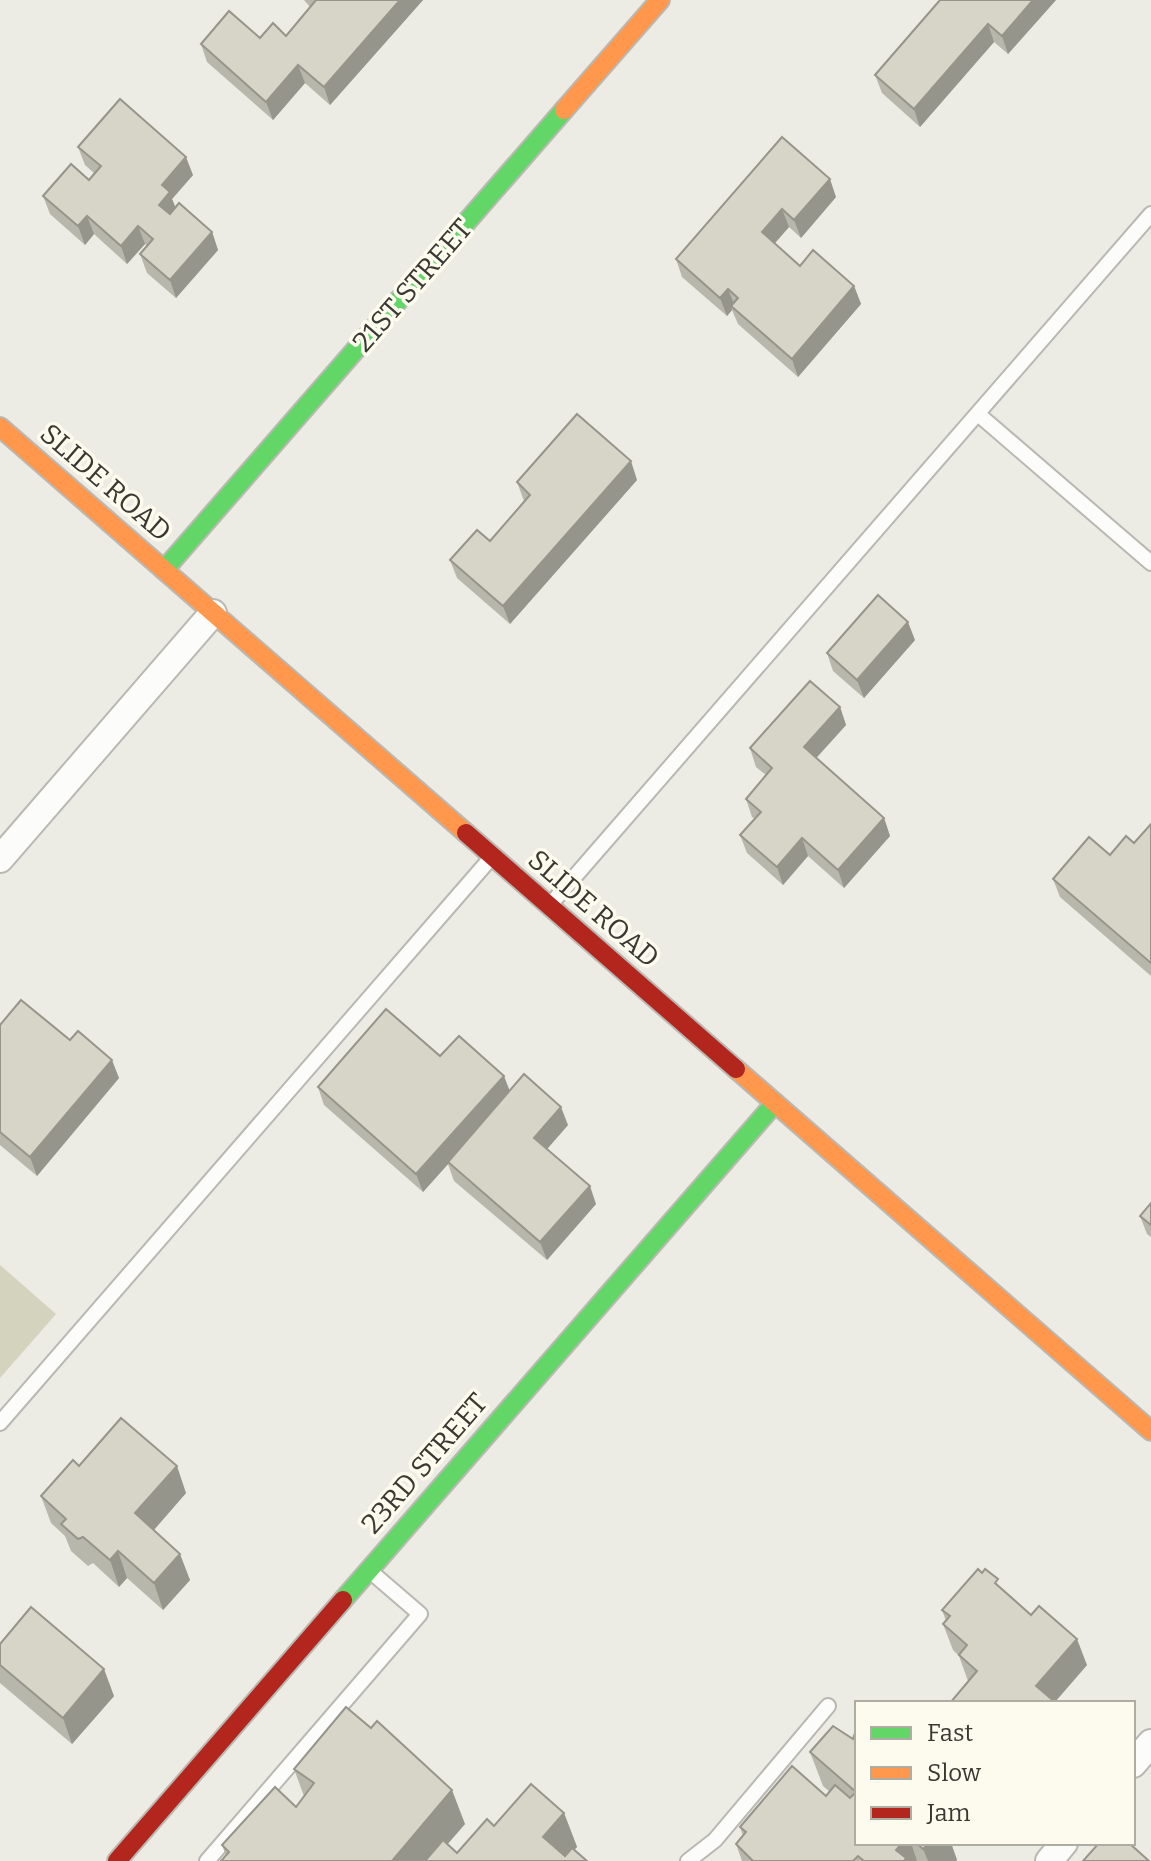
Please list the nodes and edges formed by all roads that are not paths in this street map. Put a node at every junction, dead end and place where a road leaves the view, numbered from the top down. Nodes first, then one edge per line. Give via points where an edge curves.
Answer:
1 (660, 0) edge
2 (1151, 214) edge
3 (978, 414) junction
4 (0, 427) edge
5 (1151, 563) edge
6 (164, 570) junction
7 (213, 613) junction
8 (492, 856) junction
9 (0, 859) edge
10 (550, 906) junction
11 (775, 1103) junction
12 (0, 1423) edge
13 (1151, 1431) edge
14 (369, 1570) junction
15 (828, 1706) dead end
16 (1151, 1743) edge
17 (1135, 1762) edge
18 (715, 1840) junction
19 (1062, 1845) edge
20 (117, 1861) edge
21 (207, 1861) edge
22 (688, 1861) edge
23 (711, 1861) edge
24 (1049, 1861) edge

1 - 6 street, 21ST STREET
2 - 3 lane
3 - 5 lane
3 - 10 lane
4 - 6 street, SLIDE ROAD
6 - 7 street, SLIDE ROAD
7 - 8 street, SLIDE ROAD
7 - 9 street
8 - 10 street, SLIDE ROAD
8 - 12 lane
10 - 11 street, SLIDE ROAD
11 - 13 street, SLIDE ROAD
11 - 14 street, 23RD STREET
14 - 20 street, 23RD STREET
14 - 21 lane via 420,1614
15 - 18 lane
16 - 17 street
18 - 22 lane
18 - 23 lane
19 - 24 street

